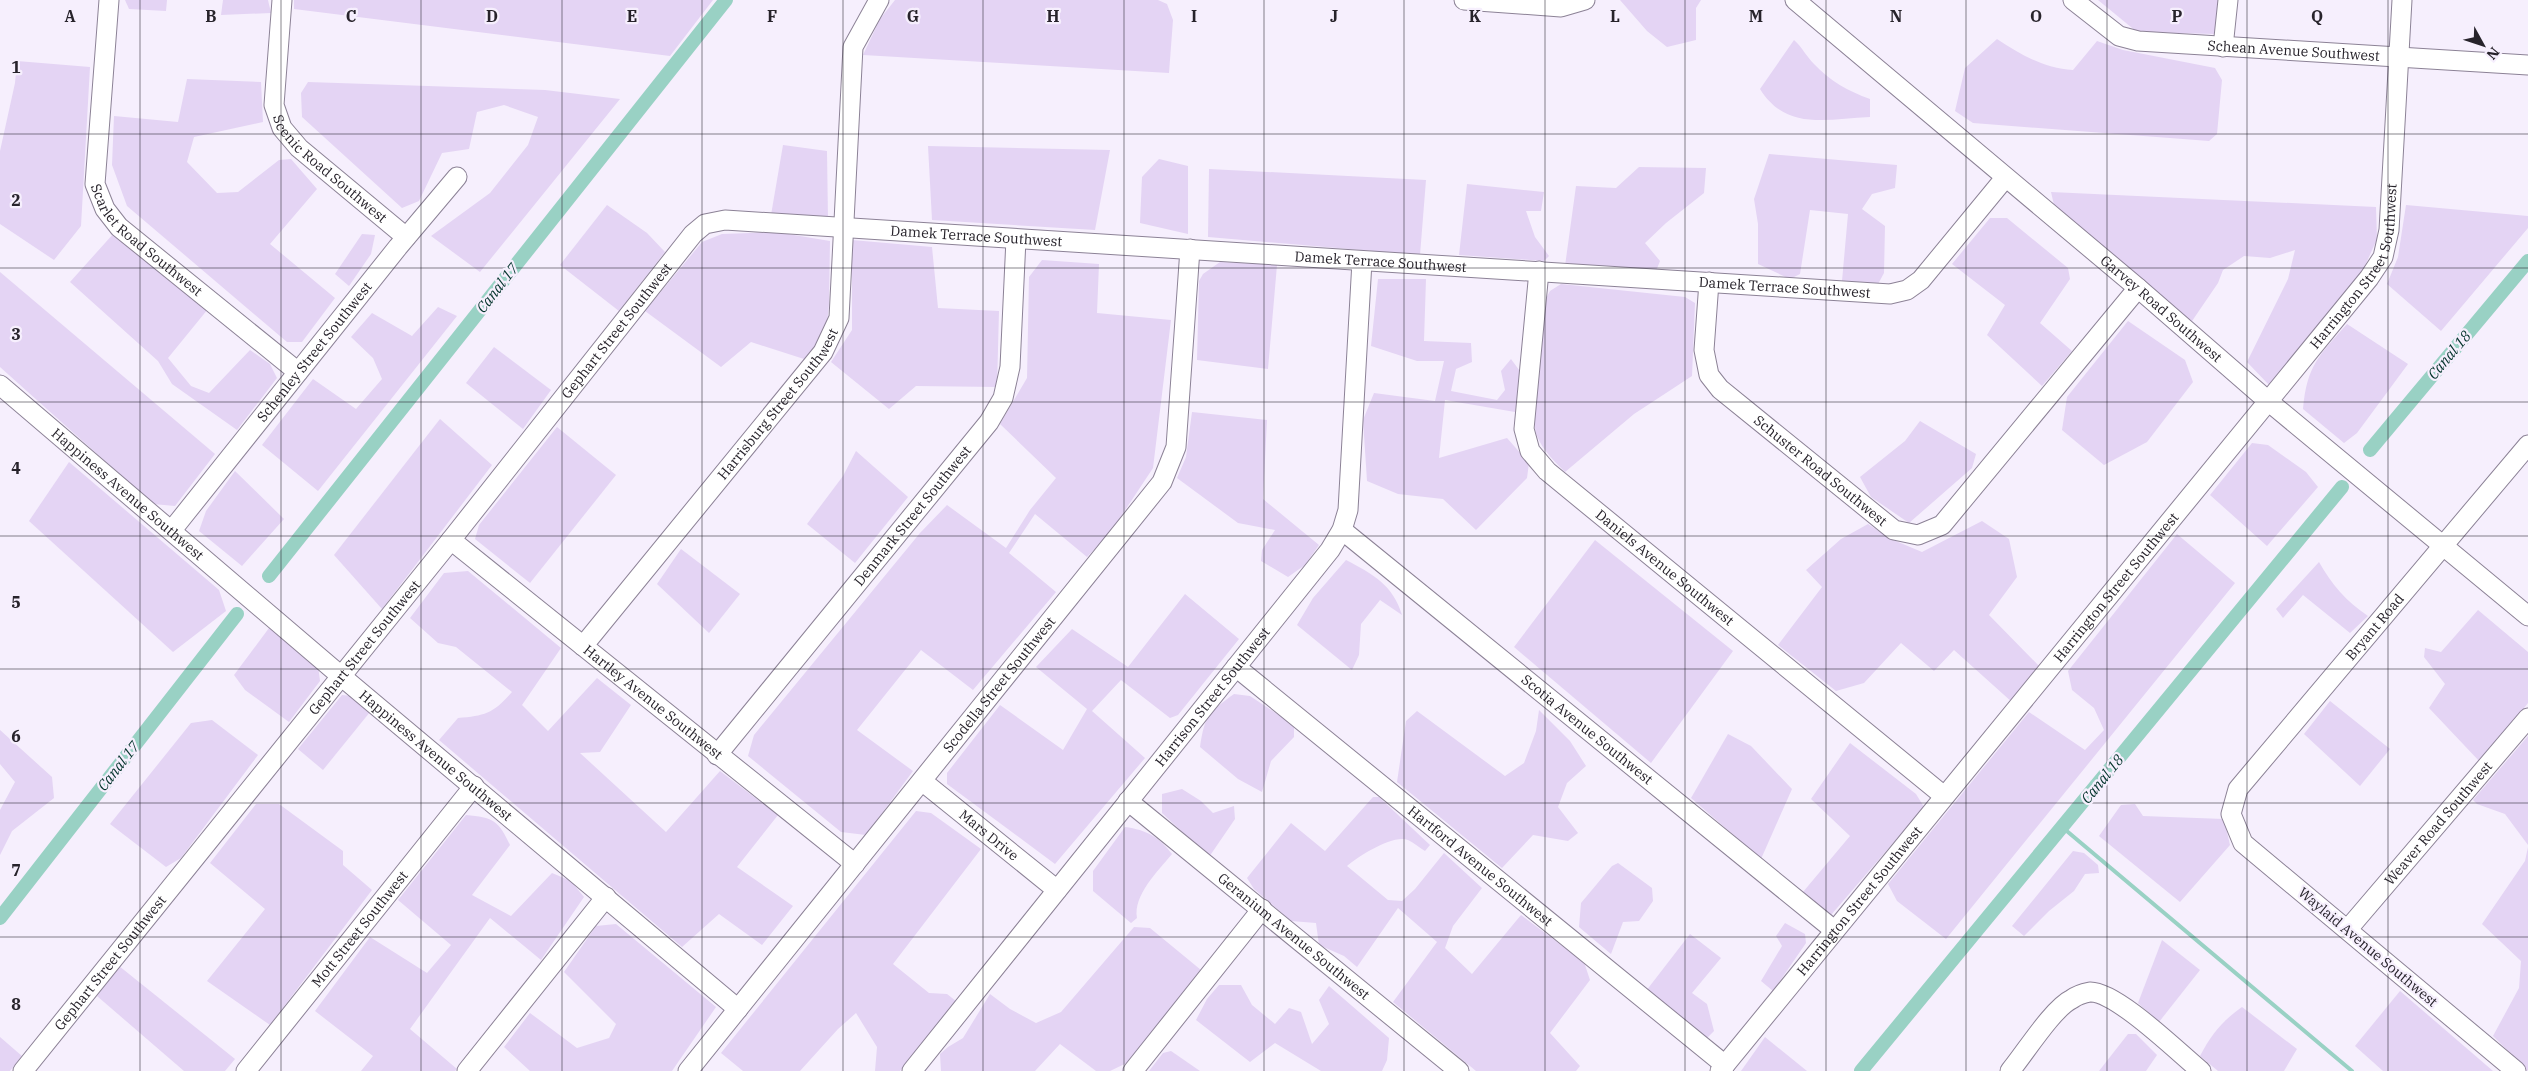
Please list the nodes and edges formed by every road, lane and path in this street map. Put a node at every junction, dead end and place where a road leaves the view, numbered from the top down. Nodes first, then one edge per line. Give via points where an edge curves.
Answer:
1 (109, 0) edge
2 (282, 0) edge
3 (879, 0) edge
4 (1464, 0) edge
5 (1585, 0) edge
6 (1794, 0) edge
7 (2073, 0) edge
8 (2228, 0) edge
9 (2402, 0) edge
10 (2223, 47) junction
11 (2399, 58) junction
12 (2528, 65) edge
13 (457, 177) dead end
14 (2005, 178) junction
15 (705, 224) joint
16 (842, 228) junction
17 (406, 237) junction
18 (1016, 239) junction
19 (1190, 249) junction
20 (1362, 261) junction
21 (1539, 271) junction
22 (1708, 282) junction
23 (2138, 288) junction
24 (298, 372) junction
25 (0, 385) edge
26 (2268, 401) junction
27 (2528, 445) edge
28 (172, 530) junction
29 (1342, 530) junction
30 (451, 540) junction
31 (2445, 546) junction
32 (2528, 616) edge
33 (583, 646) junction
34 (1236, 666) junction
35 (341, 676) junction
36 (2528, 718) edge
37 (717, 755) junction
38 (922, 781) junction
39 (474, 786) junction
40 (1944, 796) junction
41 (1128, 801) junction
42 (2231, 814) joint
43 (856, 864) junction
44 (1057, 890) junction
45 (606, 897) junction
46 (1262, 909) junction
47 (1834, 930) junction
48 (2348, 930) junction
49 (738, 1009) junction
50 (1723, 1068) edge
51 (23, 1071) edge
52 (246, 1071) edge
53 (468, 1071) edge
54 (688, 1071) edge
55 (912, 1071) edge
56 (1133, 1071) edge
57 (1459, 1071) edge
58 (2010, 1071) edge
59 (2201, 1071) edge
60 (2516, 1071) edge

1 - 24 street, Scarlet Road Southwest via 95,184 105,210 118,227
2 - 17 street, Scenic Road Southwest via 274,105 282,128 299,148
3 - 16 street, Harrisburg Street Southwest via 853,47
4 - 5 street via 1561,6
6 - 14 street, Garvey Road Southwest
7 - 10 street, Schean Avenue Southwest via 2119,36 2138,41
8 - 10 street
9 - 11 street, Harrington Street Southwest
10 - 11 street, Schean Avenue Southwest
11 - 12 street, Schean Avenue Southwest
11 - 26 street, Harrington Street Southwest via 2389,230 2383,256 2369,278
13 - 17 street, Schenley Street Southwest
14 - 22 street, Damek Terrace Southwest via 1921,280 1907,290 1890,294
14 - 23 street, Garvey Road Southwest
15 - 16 street, Damek Terrace Southwest via 725,220
15 - 30 street, Gephart Street Southwest via 693,234
16 - 18 street, Damek Terrace Southwest
16 - 33 street, Harrisburg Street Southwest via 839,318 823,352
17 - 24 street, Schenley Street Southwest
18 - 19 street, Damek Terrace Southwest
18 - 37 street, Denmark Street Southwest via 1010,367 1004,398 989,422
19 - 20 street, Damek Terrace Southwest
19 - 38 street, Scodella Street Southwest via 1176,447 1162,482
20 - 21 street, Damek Terrace Southwest
20 - 29 street, Harrison Street Southwest via 1348,510
21 - 22 street, Damek Terrace Southwest
21 - 40 street, Daniels Avenue Southwest via 1524,429 1530,452 1547,471
22 - 23 street, Schuster Road Southwest via 1704,350 1709,375 1720,389 1894,530 1918,535 1942,525
23 - 26 street, Garvey Road Southwest
24 - 28 street, Schenley Street Southwest
25 - 28 street, Happiness Avenue Southwest
26 - 31 street, Garvey Road Southwest
26 - 40 street, Harrington Street Southwest
27 - 31 street, Bryant Road
28 - 35 street, Happiness Avenue Southwest
29 - 34 street, Harrison Street Southwest via 1330,550
29 - 47 street, Scotia Avenue Southwest
30 - 33 street, Hartley Avenue Southwest
30 - 35 street, Gephart Street Southwest
31 - 32 street, Garvey Road Southwest
31 - 42 street, Bryant Road via 2238,789
33 - 37 street, Hartley Avenue Southwest
34 - 41 street, Harrison Street Southwest
34 - 50 street, Hartford Avenue Southwest
35 - 39 street, Happiness Avenue Southwest
35 - 51 street, Gephart Street Southwest
36 - 48 street, Weaver Road Southwest
37 - 43 street, Hartley Avenue Southwest
38 - 43 street, Scodella Street Southwest
38 - 44 street, Mars Drive
39 - 45 street, Happiness Avenue Southwest
39 - 52 street, Mott Street Southwest
40 - 47 street, Harrington Street Southwest
41 - 44 street, Harrison Street Southwest
41 - 46 street, Geranium Avenue Southwest
42 - 48 street, Waylaid Avenue Southwest via 2243,843
43 - 49 street, Scodella Street Southwest
44 - 55 street, Harrison Street Southwest
45 - 49 street, Happiness Avenue Southwest
45 - 53 street
46 - 56 street
46 - 57 street, Geranium Avenue Southwest
47 - 50 street, Harrington Street Southwest
48 - 60 street, Waylaid Avenue Southwest
49 - 54 street, Scodella Street Southwest
58 - 59 street via 2058,1011 2071,999 2090,992 2129,1010

